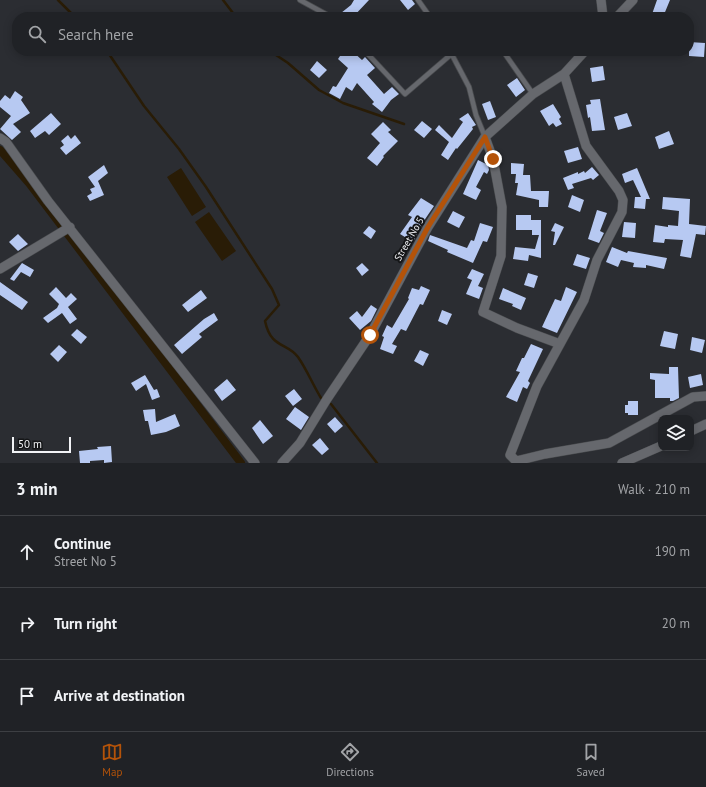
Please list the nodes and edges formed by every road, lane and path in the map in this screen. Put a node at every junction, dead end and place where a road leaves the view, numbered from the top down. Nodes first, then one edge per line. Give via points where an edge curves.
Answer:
1 (300, 0) edge
2 (418, 0) edge
3 (601, 0) edge
4 (633, 0) edge
5 (322, 12) edge
6 (426, 12) edge
7 (602, 12) edge
8 (622, 12) edge
9 (370, 56) edge
10 (448, 56) edge
11 (454, 56) edge
12 (506, 56) edge
13 (580, 56) edge
14 (564, 74) junction
15 (533, 94) junction
16 (485, 137) junction
17 (0, 138) edge
18 (69, 228) junction
19 (0, 269) edge
20 (560, 344) junction
21 (706, 396) edge
22 (706, 424) edge
23 (694, 430) edge
24 (658, 447) edge
25 (255, 463) edge
26 (282, 463) edge
27 (622, 463) edge

1 - 5 lane
2 - 6 lane
3 - 7 street
4 - 8 street
9 - 10 lane via 405,94
11 - 16 lane via 469,87
12 - 15 lane
13 - 14 street, Street No 5
14 - 15 street, Street No 5
14 - 20 street via 586,146 620,191 623,200 622,212 597,260 584,300
15 - 16 street, Street No 5
16 - 20 street via 493,159 502,207 501,256 483,312
16 - 26 street, Street No 5 via 428,227 370,335 300,443
17 - 18 street via 6,142
18 - 19 street
18 - 25 street
20 - 21 street via 537,386 516,436 510,456 516,461 609,444 693,397
22 - 23 street
24 - 27 street

